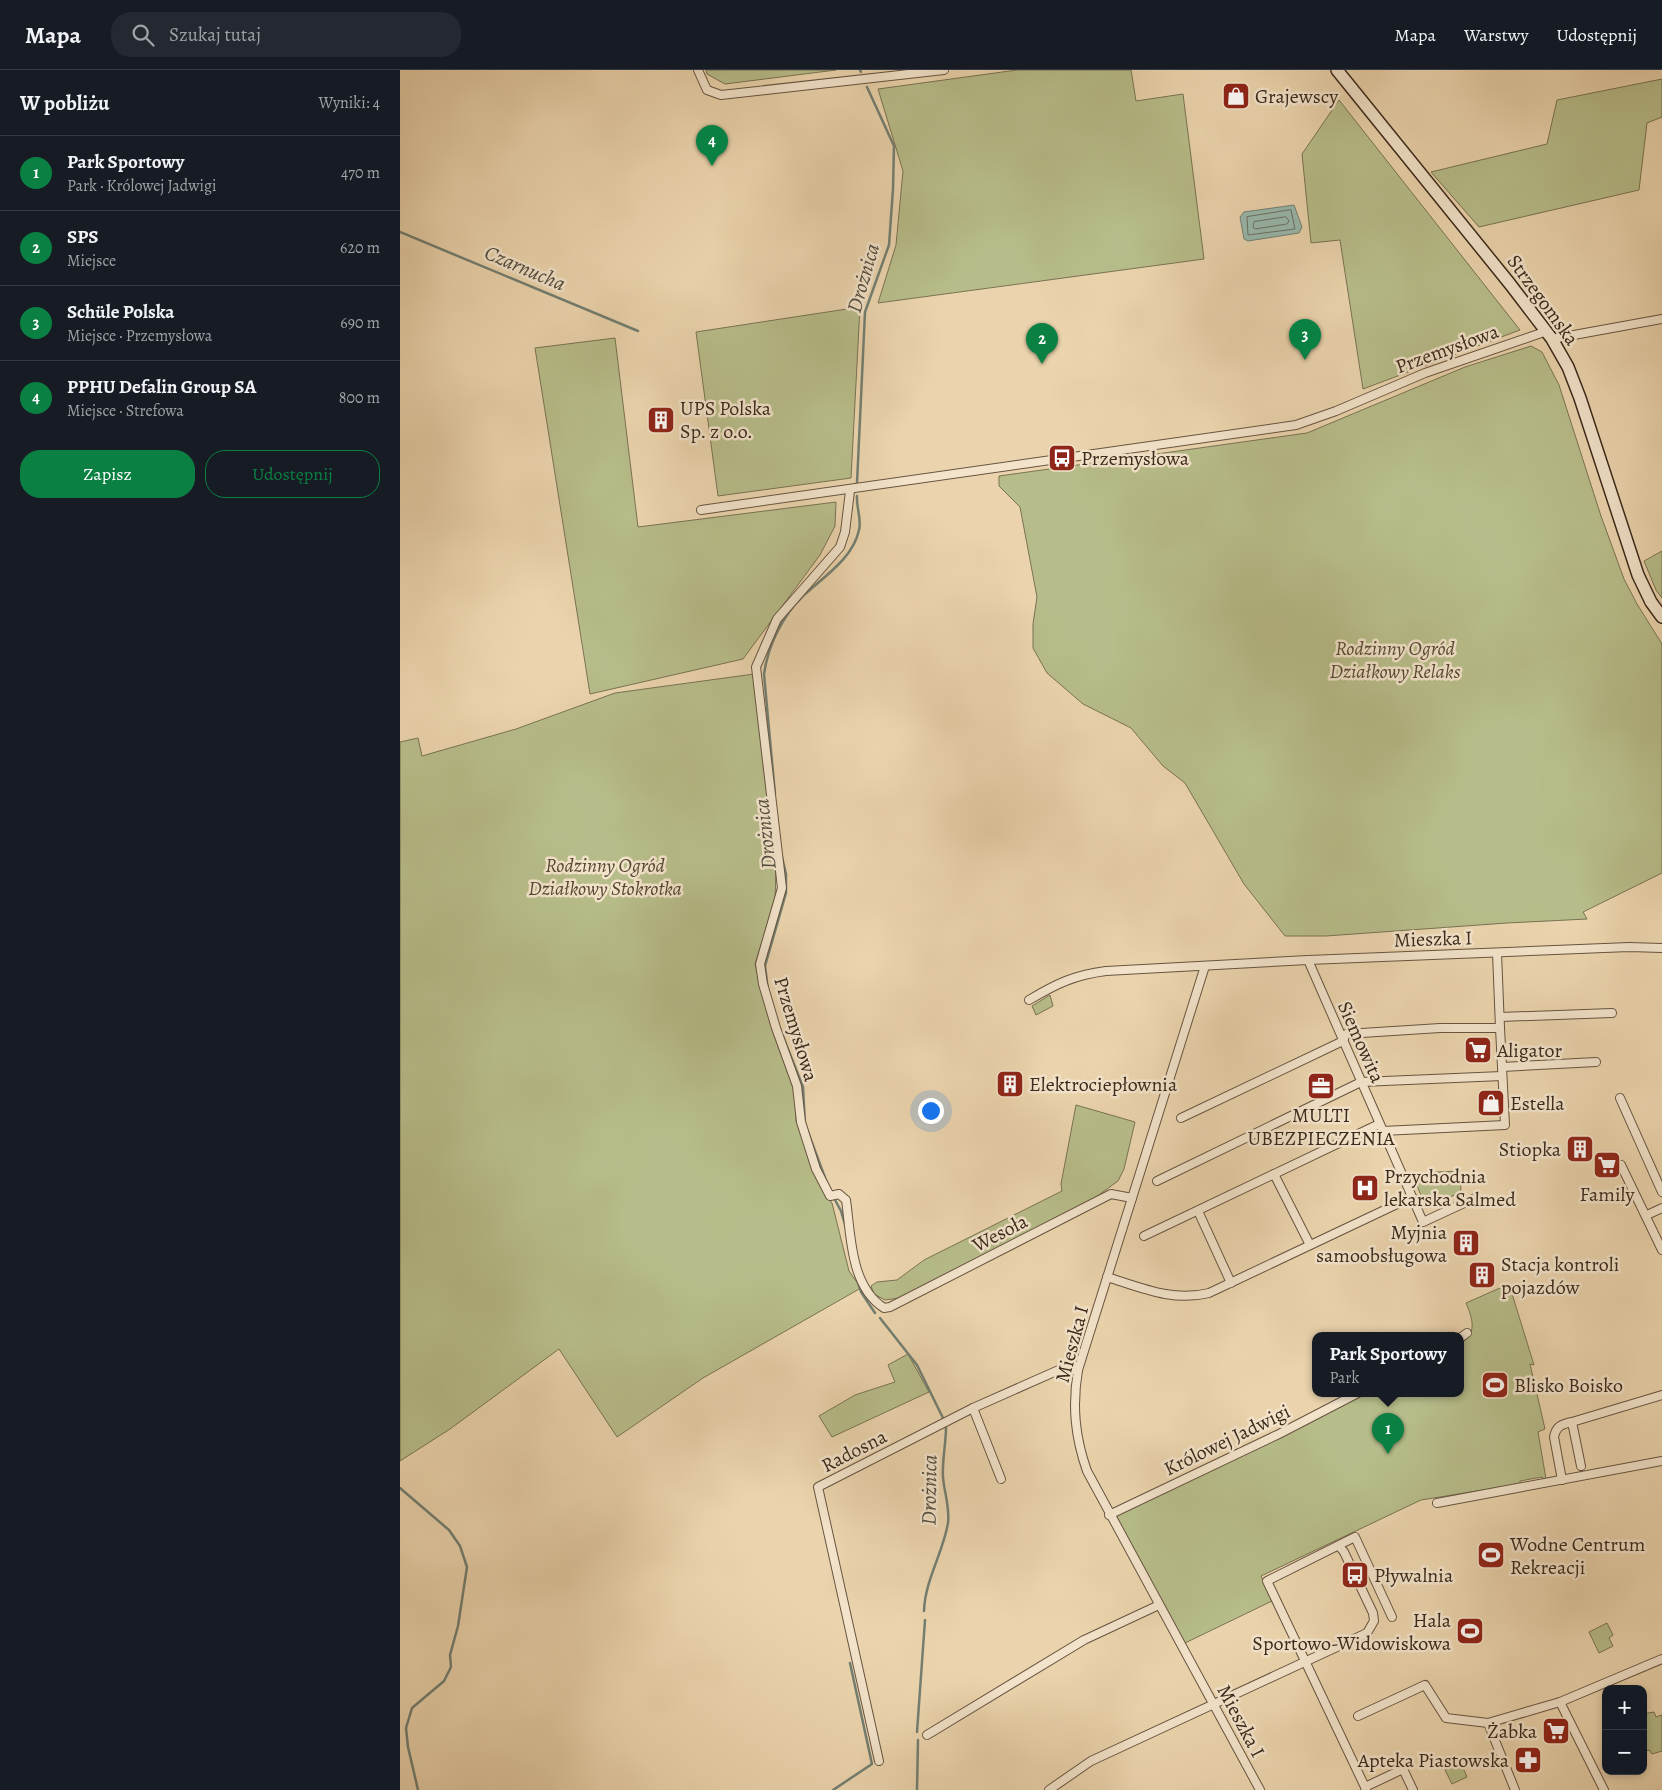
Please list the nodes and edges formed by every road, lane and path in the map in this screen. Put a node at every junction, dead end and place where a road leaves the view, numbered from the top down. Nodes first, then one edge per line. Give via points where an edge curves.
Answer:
1 (698, 70) edge
2 (944, 70) edge
3 (1337, 70) edge
4 (1662, 319) edge
5 (1549, 335) junction
6 (850, 491) junction
7 (701, 510) dead end
8 (1662, 617) edge
9 (1662, 948) edge
10 (1497, 953) junction
11 (1308, 960) junction
12 (1205, 966) junction
13 (1029, 1000) dead end
14 (1612, 1013) dead end
15 (1500, 1017) junction
16 (1500, 1028) junction
17 (1342, 1041) junction
18 (1596, 1062) dead end
19 (1502, 1072) junction
20 (1362, 1082) junction
21 (1620, 1098) dead end
22 (1181, 1118) dead end
23 (1381, 1127) junction
24 (1621, 1165) dead end
25 (1274, 1174) junction
26 (1157, 1181) dead end
27 (1662, 1192) edge
28 (1412, 1197) junction
29 (1132, 1198) junction
30 (1474, 1198) dead end
31 (1662, 1208) edge
32 (1198, 1211) junction
33 (1647, 1215) junction
34 (1144, 1236) dead end
35 (1310, 1245) junction
36 (1662, 1250) edge
37 (1107, 1277) junction
38 (1231, 1283) junction
39 (884, 1308) joint
40 (1078, 1370) junction
41 (1662, 1394) edge
42 (1350, 1397) edge
43 (973, 1408) junction
44 (1572, 1422) junction
45 (1662, 1461) edge
46 (1581, 1466) dead end
47 (1001, 1479) dead end
48 (1562, 1480) junction
49 (1438, 1503) dead end
50 (1109, 1515) junction
51 (1339, 1546) junction
52 (1160, 1605) junction
53 (1392, 1617) dead end
54 (1662, 1659) edge
55 (1305, 1661) junction
56 (1560, 1702) junction
57 (1214, 1704) junction
58 (1358, 1716) dead end
59 (1488, 1723) junction
60 (927, 1735) dead end
61 (879, 1761) dead end
62 (1365, 1789) edge
63 (1049, 1790) edge
64 (1260, 1790) edge
65 (1414, 1790) edge
66 (1515, 1790) edge
67 (1604, 1790) edge

1 - 2 street via 707,90 721,95
3 - 5 main road, Strzegomska
4 - 5 street, Przemysłowa
5 - 6 street, Przemysłowa via 1424,373 1296,425
5 - 8 main road, Strzegomska via 1568,367 1580,398 1638,575
6 - 7 street
6 - 39 street, Przemysłowa via 840,547 777,619 756,667 782,888 760,964 776,1028 797,1086 801,1122 816,1169 830,1196 839,1194 846,1200 858,1272 870,1296
9 - 10 street, Mieszka I
10 - 11 street, Mieszka I
10 - 15 street
11 - 12 street, Mieszka I
11 - 17 street, Siemowita
12 - 13 street, Mieszka I via 1082,974 1062,981
12 - 29 street, Mieszka I
14 - 15 street
15 - 16 street
16 - 17 street via 1351,1033 1346,1034
16 - 19 street
17 - 20 street, Siemowita
17 - 22 street
18 - 19 street
19 - 20 street
19 - 23 street via 1505,1125
20 - 23 street, Siemowita
20 - 26 street
21 - 27 street
23 - 25 street
23 - 28 street, Siemowita
24 - 33 street
25 - 32 street
25 - 35 street
28 - 30 street, Siemowita via 1423,1222
28 - 35 street
29 - 37 street, Mieszka I
29 - 39 street, Wesoła via 1111,1194
31 - 33 street
32 - 34 street
32 - 38 street
33 - 36 street
35 - 38 street
37 - 38 street via 1177,1297 1192,1298
37 - 40 street, Mieszka I
40 - 43 street, Radosna via 1061,1369
40 - 50 street, Mieszka I via 1074,1407 1077,1439 1087,1471
41 - 44 street
42 - 50 street, Królowej Jadwigi
43 - 47 street
43 - 61 street, Radosna via 818,1488
44 - 46 street
44 - 48 street via 1555,1430
45 - 48 street
48 - 49 street
50 - 52 street, Mieszka I
51 - 53 street via 1355,1537
51 - 55 street via 1374,1621 1367,1633
51 - 55 street via 1268,1581
52 - 57 street, Mieszka I
52 - 60 street via 1084,1640
54 - 56 street
55 - 57 street
55 - 62 street
56 - 59 street
56 - 67 street
57 - 63 street via 1091,1761
57 - 64 street, Mieszka I
58 - 59 street via 1424,1685 1446,1718
59 - 66 street
62 - 65 street via 1403,1769

